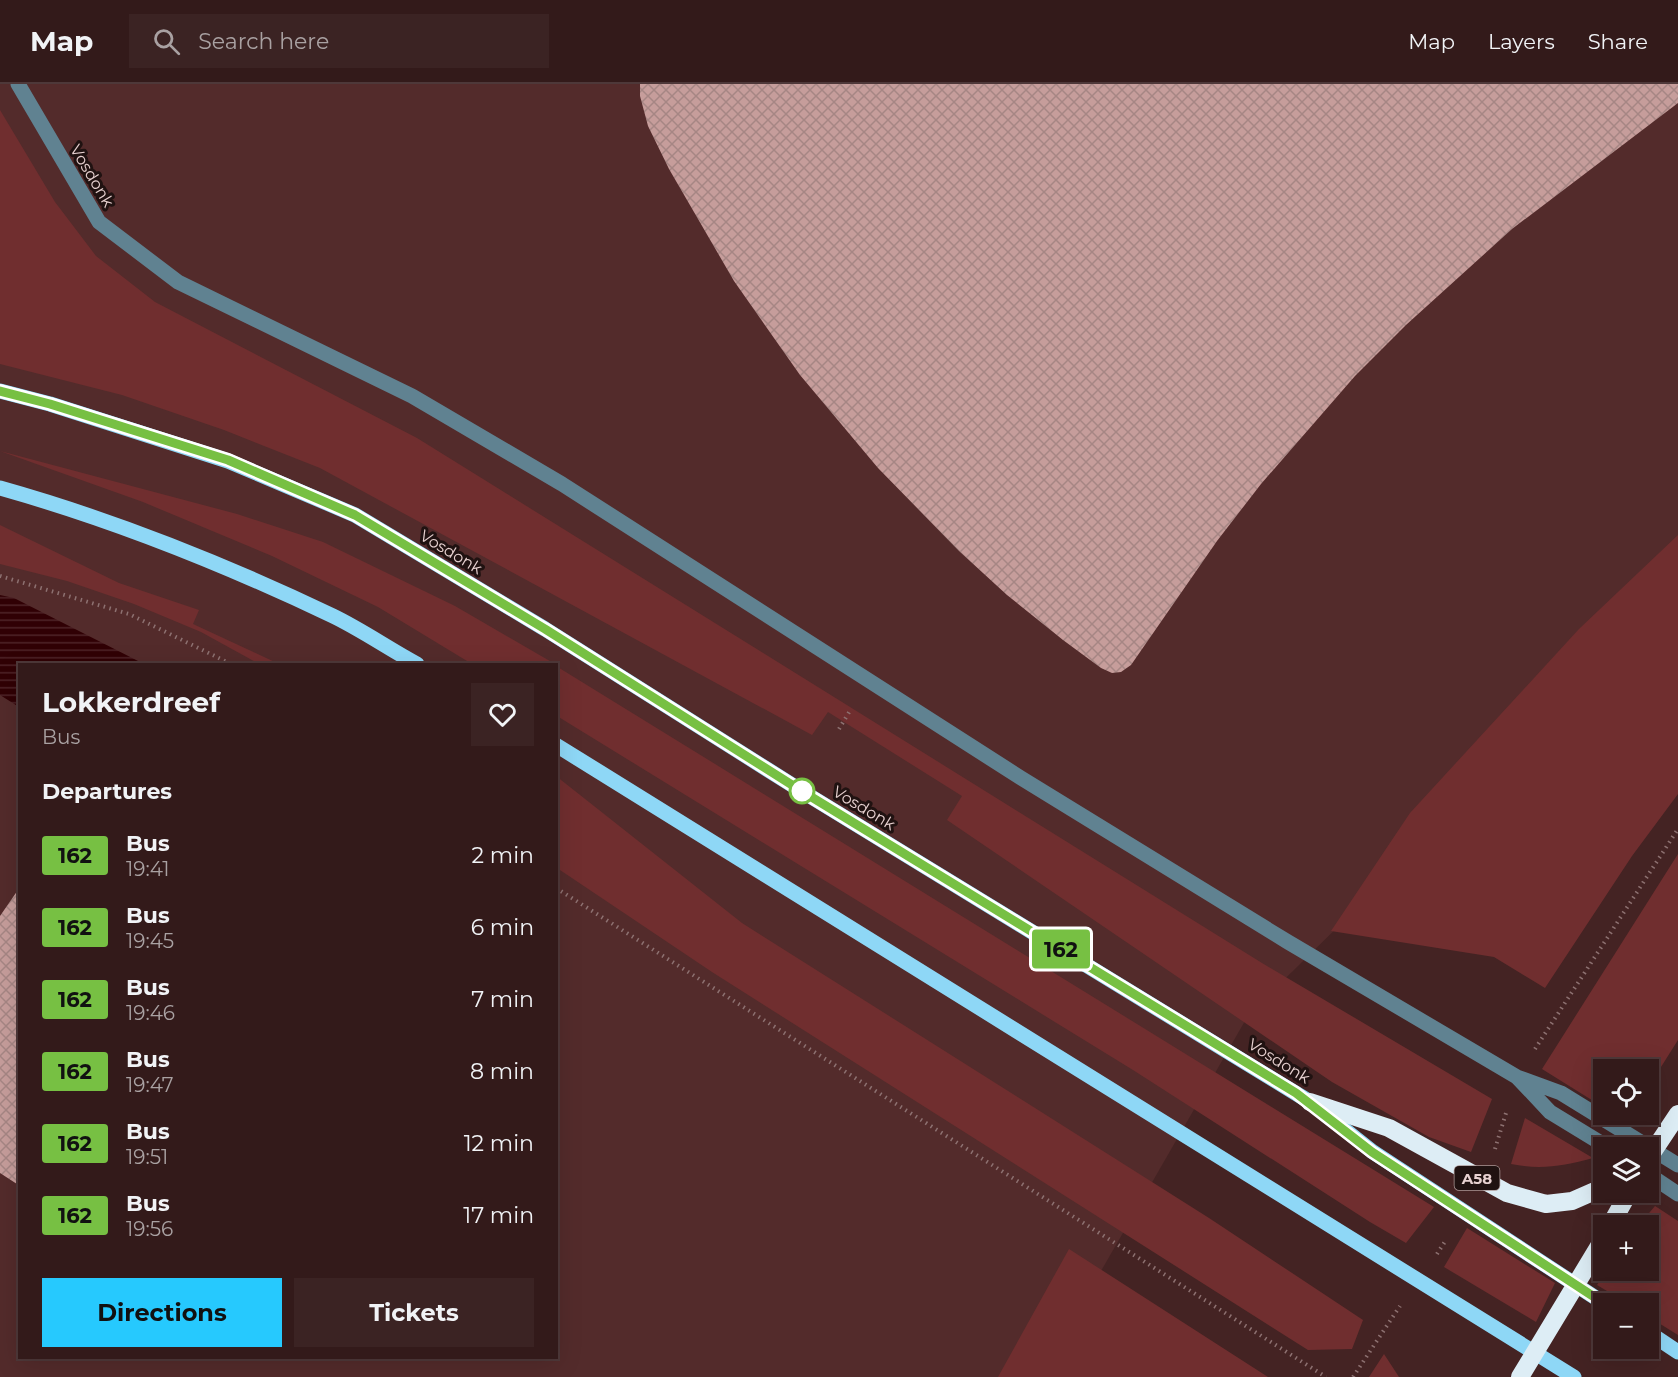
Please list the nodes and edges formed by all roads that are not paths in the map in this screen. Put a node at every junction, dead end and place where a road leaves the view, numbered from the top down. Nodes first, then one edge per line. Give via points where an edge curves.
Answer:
1 (18, 84) edge
2 (0, 391) edge
3 (0, 488) edge
4 (415, 663) edge
5 (558, 746) edge
6 (1517, 1077) junction
7 (1310, 1102) junction
8 (1678, 1114) edge
9 (1626, 1137) edge
10 (1593, 1138) edge
11 (1659, 1142) edge
12 (1659, 1157) edge
13 (1678, 1165) edge
14 (1659, 1181) edge
15 (1593, 1192) edge
16 (1678, 1194) edge
17 (1593, 1256) edge
18 (1576, 1285) junction
19 (1593, 1296) edge
20 (1659, 1339) edge
21 (1678, 1352) edge
22 (1534, 1353) junction
23 (1520, 1377) edge
24 (1574, 1377) edge

1 - 6 street, Vosdonk via 99,222 178,282 412,396 562,484 1031,784
2 - 7 main road, Vosdonk via 228,460 355,515
3 - 4 main road via 175,547 335,617
5 - 22 main road
6 - 9 street, Vosdonk via 1561,1093
6 - 10 street, Vosdonk via 1550,1112
7 - 15 highway, A58 via 1389,1128 1516,1196 1545,1204 1572,1201
7 - 18 main road, Vosdonk via 1372,1152
8 - 11 highway
12 - 13 street, Vosdonk
14 - 16 street
17 - 18 highway
18 - 19 main road, Vosdonk
18 - 22 highway
20 - 21 main road
22 - 23 highway
22 - 24 main road

